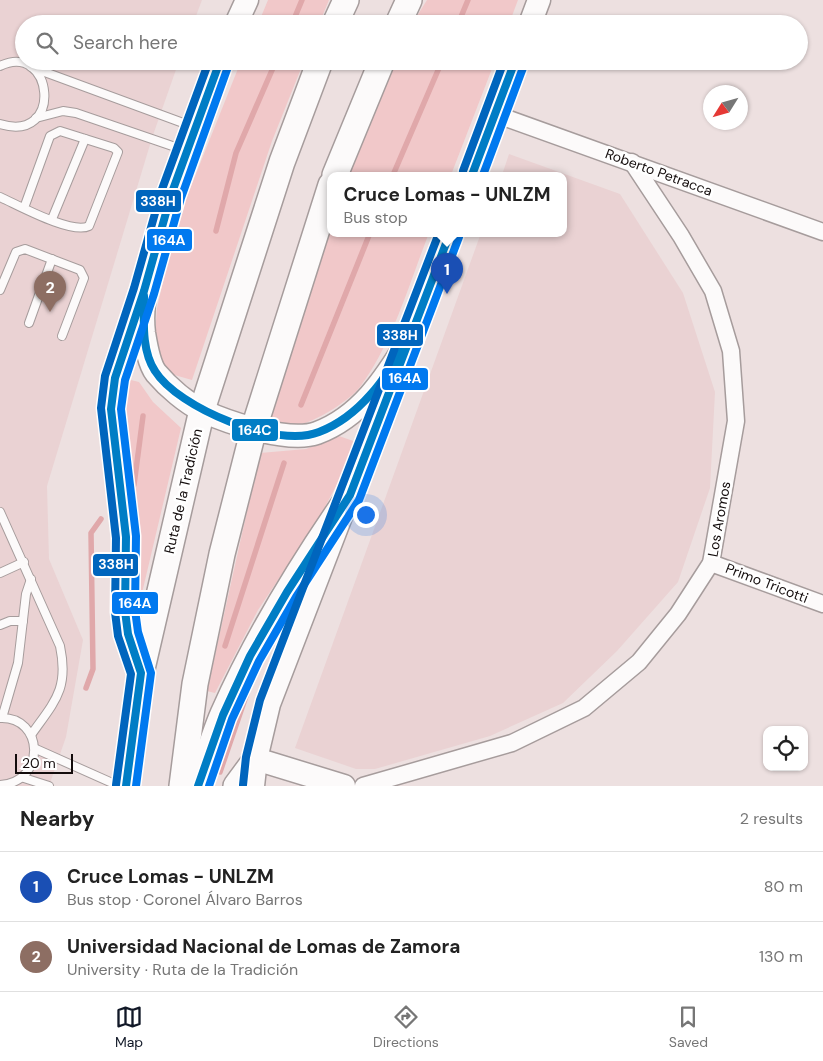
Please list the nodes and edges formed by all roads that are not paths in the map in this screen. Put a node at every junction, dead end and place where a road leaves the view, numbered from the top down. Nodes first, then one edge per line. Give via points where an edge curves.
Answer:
1 (247, 0) edge
2 (346, 0) edge
3 (539, 0) edge
4 (240, 15) edge
5 (339, 15) edge
6 (533, 15) edge
7 (15, 62) edge
8 (2, 63) edge
9 (34, 70) edge
10 (38, 70) edge
11 (217, 70) edge
12 (317, 70) edge
13 (378, 70) edge
14 (512, 70) edge
15 (495, 114) junction
16 (36, 118) junction
17 (0, 124) edge
18 (17, 127) junction
19 (196, 127) junction
20 (0, 132) edge
21 (85, 139) junction
22 (187, 151) junction
23 (632, 162) junction
24 (336, 172) edge
25 (473, 172) edge
26 (0, 197) edge
27 (327, 199) edge
28 (24, 208) junction
29 (52, 219) junction
30 (823, 232) edge
31 (448, 237) edge
32 (52, 259) junction
33 (0, 290) edge
34 (144, 291) junction
35 (29, 323) dead end
36 (62, 336) dead end
37 (408, 341) junction
38 (202, 410) junction
39 (254, 428) junction
40 (350, 495) junction
41 (1, 518) edge
42 (24, 562) junction
43 (711, 562) junction
44 (0, 573) edge
45 (31, 579) junction
46 (823, 604) edge
47 (23, 621) junction
48 (0, 625) edge
49 (141, 673) junction
50 (1, 717) edge
51 (31, 735) junction
52 (36, 749) junction
53 (256, 759) junction
54 (24, 778) junction
55 (1, 785) edge
56 (49, 786) edge
57 (119, 786) edge
58 (126, 786) edge
59 (182, 786) edge
60 (198, 786) edge
61 (236, 786) edge
62 (253, 786) edge
63 (344, 786) edge
64 (363, 786) edge

1 - 4 main road
2 - 5 main road
3 - 6 main road
7 - 8 lane
9 - 16 lane via 45,87 46,98
10 - 19 lane
11 - 19 main road
12 - 38 main road, Ruta de la Tradición via 282,162
13 - 24 main road
14 - 15 main road
15 - 23 street, Roberto Petracca
15 - 25 main road
16 - 18 lane
16 - 22 lane via 63,112 76,113
17 - 18 lane
18 - 20 lane
19 - 22 main road
21 - 28 lane via 60,131 50,136
21 - 29 lane
21 - 29 lane via 118,152 89,226 73,228
22 - 34 main road
23 - 30 street, Roberto Petracca
23 - 43 street, Los Aromos via 713,291 731,351 736,421
26 - 28 lane
27 - 39 main road
28 - 29 lane
31 - 37 main road
32 - 33 lane via 24,249 16,252
32 - 35 lane
32 - 36 lane via 80,270 84,278
34 - 38 main road via 144,331 155,371 175,391
34 - 49 main road via 115,378 111,409 126,537 125,611 128,634
37 - 39 main road via 376,391 349,416 316,434 293,436
37 - 40 main road
38 - 39 main road
38 - 49 main road, Ruta de la Tradición
39 - 59 main road via 222,554 195,684
40 - 53 main road via 269,704
40 - 60 main road via 250,656 223,715
41 - 42 lane
42 - 44 lane
42 - 45 lane
43 - 46 street, Primo Tricotti
43 - 64 street, Los Aromos via 678,614 639,662 584,708 512,743
45 - 47 lane
45 - 51 lane via 60,646 65,667 59,692
47 - 48 lane
47 - 50 lane via 18,663
49 - 58 main road, Ruta de la Tradición
50 - 51 lane via 18,722
51 - 52 lane
52 - 54 lane
52 - 57 lane
53 - 61 main road
53 - 62 main road
53 - 63 main road
54 - 55 lane via 13,784
54 - 56 lane

